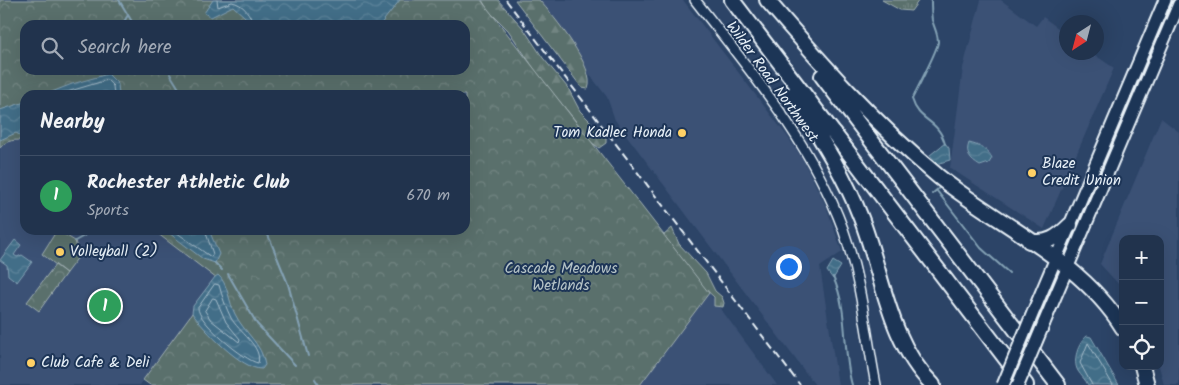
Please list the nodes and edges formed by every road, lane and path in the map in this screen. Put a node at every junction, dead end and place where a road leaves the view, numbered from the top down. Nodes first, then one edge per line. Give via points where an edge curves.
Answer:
1 (695, 0) edge
2 (732, 0) edge
3 (765, 0) edge
4 (1165, 0) edge
5 (1179, 4) edge
6 (742, 13) junction
7 (1070, 225) junction
8 (1029, 241) junction
9 (1055, 258) junction
10 (1067, 266) junction
11 (1121, 325) edge
12 (1143, 370) edge
13 (876, 385) edge
14 (933, 385) edge
15 (1003, 385) edge
16 (1018, 385) edge
17 (1026, 385) edge
18 (1058, 385) edge
19 (1148, 385) edge

1 - 13 street, Wilder Road Northwest via 787,121 826,189 856,272
2 - 6 highway
3 - 8 highway via 839,83 890,134 955,189
3 - 18 highway
4 - 7 main road
5 - 10 main road
6 - 14 highway via 838,169 866,231 898,333 913,361
6 - 17 highway
7 - 8 highway via 1049,240
7 - 9 main road
8 - 9 highway
9 - 10 highway
9 - 15 main road, bridge
10 - 11 highway via 1095,292
10 - 16 main road, bridge
12 - 19 highway

